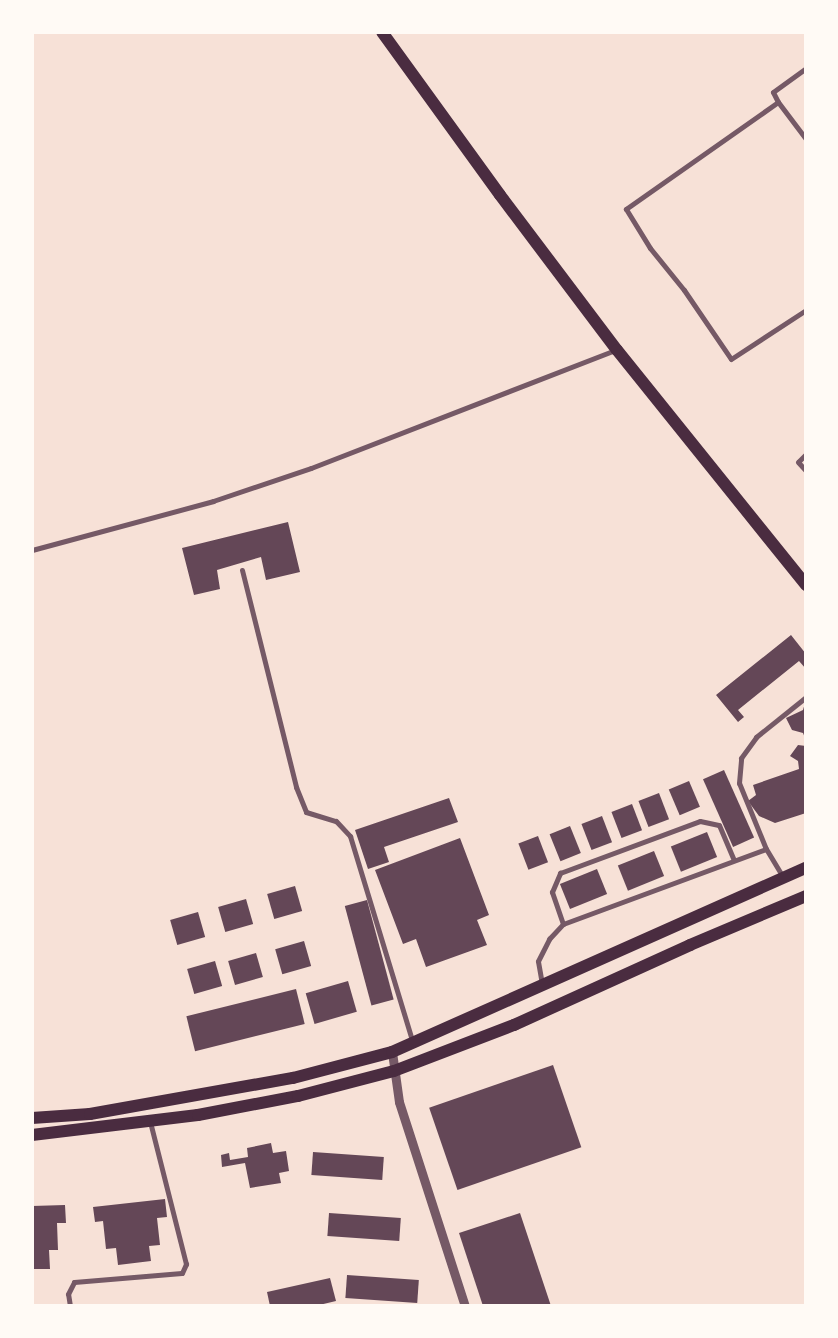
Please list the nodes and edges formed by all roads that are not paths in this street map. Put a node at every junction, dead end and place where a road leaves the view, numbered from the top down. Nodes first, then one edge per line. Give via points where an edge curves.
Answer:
1 (382, 32) edge
2 (806, 68) edge
3 (778, 102) junction
4 (806, 139) edge
5 (806, 310) edge
6 (616, 350) junction
7 (806, 454) edge
8 (806, 471) edge
9 (32, 550) edge
10 (242, 570) dead end
11 (806, 585) edge
12 (806, 697) edge
13 (766, 849) junction
14 (734, 860) junction
15 (806, 868) edge
16 (783, 878) junction
17 (806, 896) edge
18 (563, 924) junction
19 (543, 985) junction
20 (413, 1043) junction
21 (392, 1052) junction
22 (394, 1071) junction
23 (32, 1118) edge
24 (150, 1122) junction
25 (32, 1134) edge
26 (70, 1306) edge
27 (465, 1306) edge

1 - 6 main road
2 - 3 street via 773,92
3 - 4 street
3 - 5 street via 626,209 650,248 684,290 731,359
6 - 9 street via 311,468 213,501
6 - 11 main road
7 - 8 street via 798,462
10 - 20 street via 296,787 306,812 336,821 350,836
12 - 13 street via 756,737 742,758 740,783
13 - 14 street
13 - 16 street
14 - 18 street
14 - 18 street via 719,825 700,821 653,838 560,873 552,892
15 - 16 main road
16 - 19 main road
17 - 22 main road via 514,1025
18 - 19 street via 548,939 538,961
19 - 20 main road
20 - 21 main road
21 - 22 street
21 - 23 main road via 283,1080 90,1114
22 - 24 main road via 298,1096
22 - 27 street via 398,1102
24 - 25 main road
24 - 26 street via 186,1264 182,1273 74,1282 68,1294

